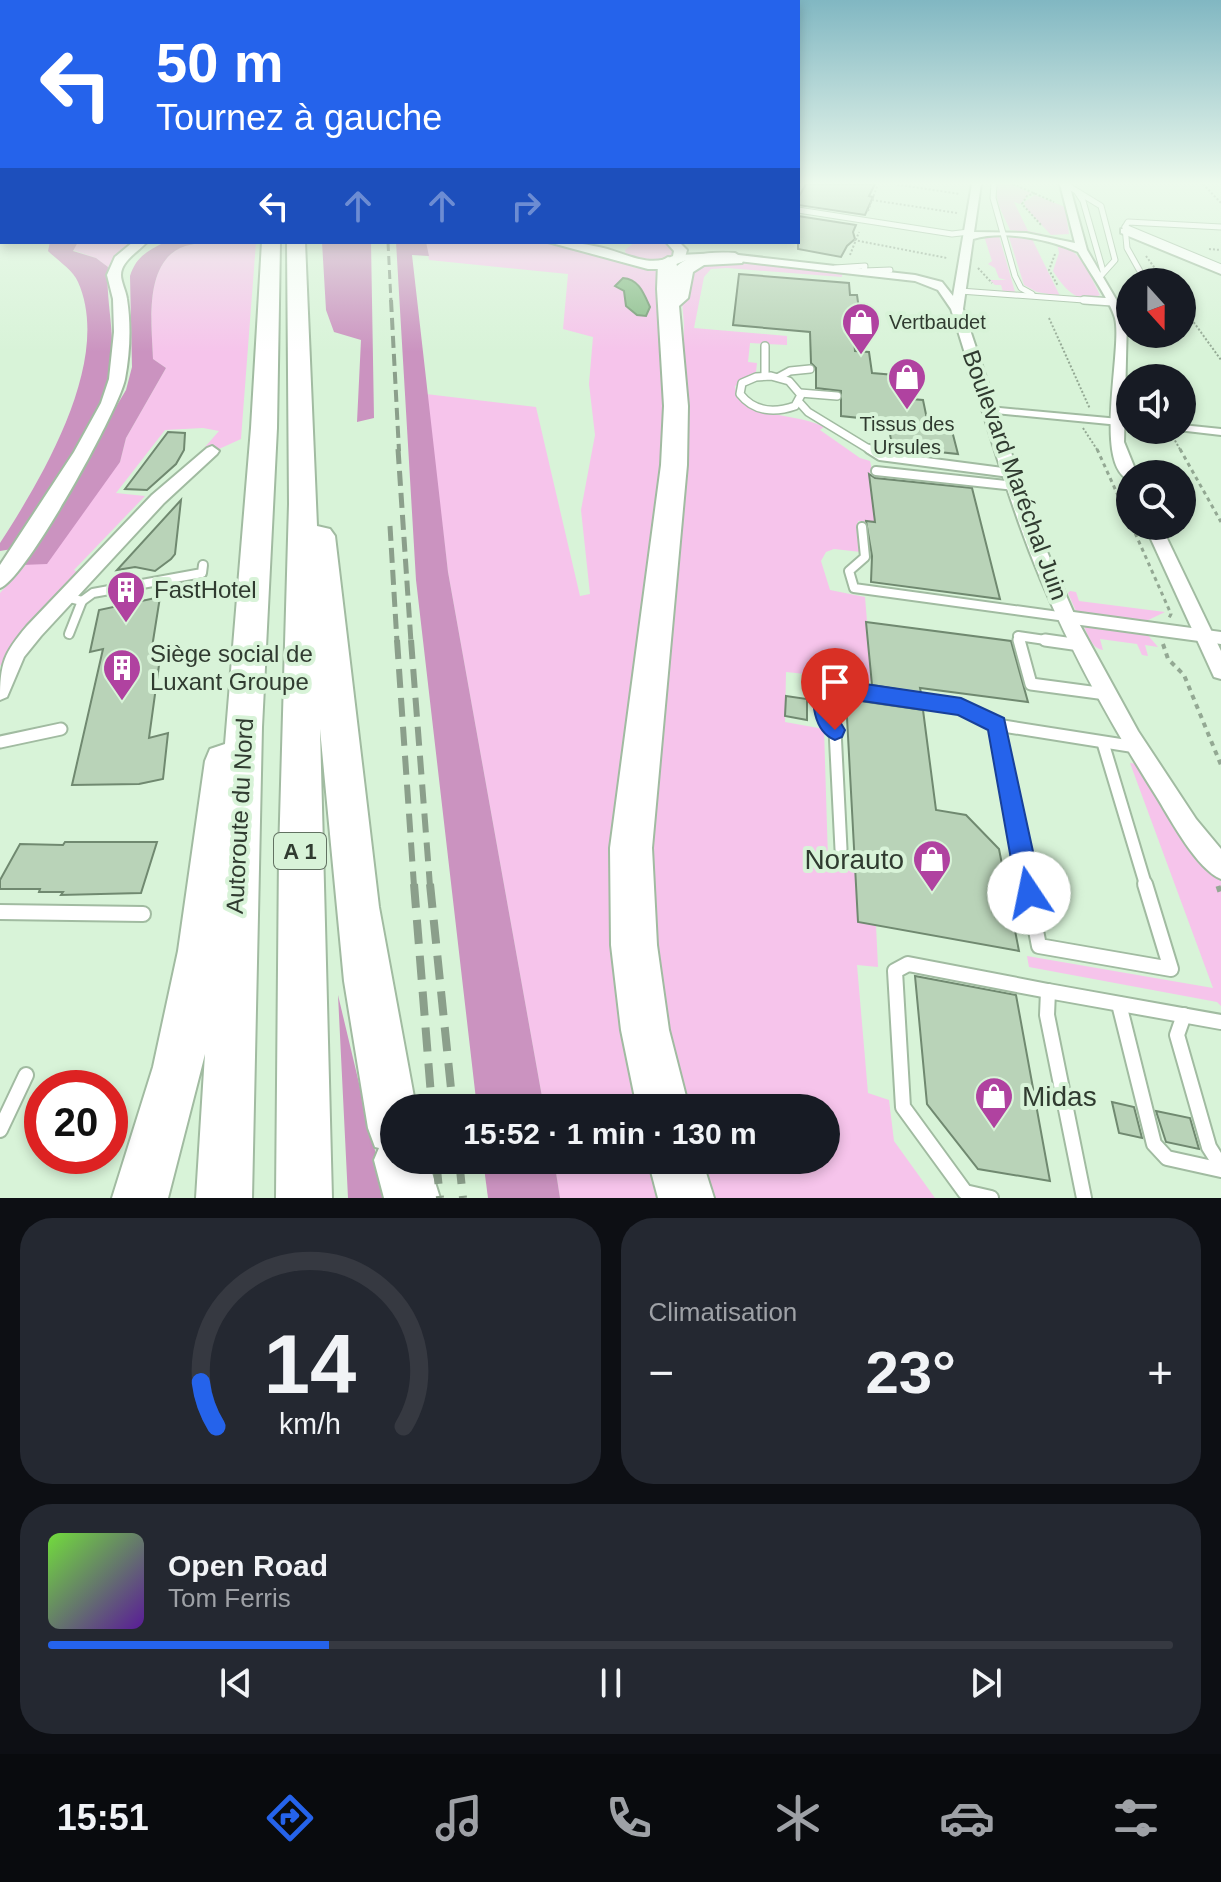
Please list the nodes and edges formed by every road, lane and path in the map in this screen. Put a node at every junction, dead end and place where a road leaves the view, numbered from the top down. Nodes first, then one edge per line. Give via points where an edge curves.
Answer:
1 (854, 240) dead end
2 (968, 240) edge
3 (1006, 240) edge
4 (1048, 240) edge
5 (1079, 240) edge
6 (1092, 240) edge
7 (1110, 240) edge
8 (1126, 240) edge
9 (1138, 240) edge
10 (1147, 240) edge
11 (1150, 240) edge
12 (139, 244) edge
13 (155, 244) edge
14 (271, 244) edge
15 (296, 244) edge
16 (577, 244) edge
17 (580, 244) edge
18 (623, 248) edge
19 (1082, 250) junction
20 (675, 252) edge
21 (947, 258) dead end
22 (735, 259) junction
23 (976, 262) dead end
24 (864, 268) junction
25 (1138, 268) edge
26 (1156, 268) edge
27 (963, 269) junction
28 (1221, 269) edge
29 (1101, 275) junction
30 (119, 284) junction
31 (990, 293) junction
32 (1039, 296) junction
33 (959, 300) junction
34 (1112, 302) junction
35 (671, 306) junction
36 (1049, 318) dead end
37 (1196, 325) edge
38 (765, 346) dead end
39 (1221, 360) edge
40 (1123, 364) edge
41 (810, 369) dead end
42 (765, 376) junction
43 (779, 377) junction
44 (837, 396) dead end
45 (799, 397) junction
46 (989, 410) junction
47 (1082, 419) junction
48 (1116, 422) edge
49 (1196, 429) edge
50 (1221, 432) edge
51 (1177, 444) edge
52 (212, 451) dead end
53 (876, 471) dead end
54 (1012, 480) junction
55 (1116, 491) edge
56 (303, 504) junction
57 (1221, 522) edge
58 (862, 527) dead end
59 (1138, 540) edge
60 (1161, 540) edge
61 (203, 565) dead end
62 (0, 580) edge
63 (74, 599) junction
64 (1066, 617) junction
65 (1164, 630) junction
66 (69, 634) dead end
67 (1212, 636) edge
68 (1080, 645) junction
69 (1221, 671) edge
70 (0, 691) edge
71 (1106, 694) junction
72 (997, 725) junction
73 (244, 727) junction
74 (61, 729) dead end
75 (0, 742) edge
76 (1103, 743) junction
77 (1136, 747) junction
78 (1221, 765) edge
79 (841, 849) dead end
80 (1221, 867) edge
81 (0, 912) edge
82 (143, 914) dead end
83 (1048, 991) junction
84 (1119, 1004) junction
85 (1184, 1015) junction
86 (1221, 1022) edge
87 (24, 1079) edge
88 (386, 1094) edge
89 (660, 1094) edge
90 (0, 1130) edge
91 (1221, 1168) edge
92 (405, 1174) edge
93 (679, 1174) edge
94 (140, 1198) edge
95 (224, 1198) edge
96 (304, 1198) edge
97 (412, 1198) edge
98 (686, 1198) edge
99 (991, 1198) edge
100 (1084, 1198) edge

1 - 21 path
2 - 27 street, Boulevard Maréchal Juin
3 - 32 lane via 1018,284
4 - 19 street
5 - 19 street
6 - 29 lane
7 - 29 lane via 1115,260
8 - 25 lane
9 - 26 path
10 - 28 street
11 - 28 lane
12 - 30 street via 120,260 114,275
13 - 30 street via 133,259
14 - 73 highway, Autoroute du Nord / A 1
15 - 56 highway, A 1
16 - 18 street
17 - 18 street
18 - 20 street via 637,264
19 - 29 street
20 - 22 street
20 - 24 street
20 - 35 highway via 667,289
22 - 24 street
22 - 35 highway via 700,261 682,270 678,298
23 - 31 path via 993,285
24 - 27 street via 936,276
24 - 33 street via 938,284
27 - 33 street, Boulevard Maréchal Juin
29 - 34 street
30 - 62 street via 120,370 114,391 96,429
31 - 32 lane
31 - 33 lane
32 - 34 lane
33 - 46 street, Boulevard Maréchal Juin
34 - 40 street via 1122,323
35 - 89 highway via 674,465 631,848 634,945
36 - 47 path via 1091,411
37 - 39 path
38 - 42 lane
41 - 43 lane
42 - 43 lane
42 - 45 lane via 742,383 743,400 768,410 787,409
43 - 45 lane via 794,384
44 - 45 lane
45 - 54 lane via 808,412 880,456
46 - 47 street
46 - 54 street, Boulevard Maréchal Juin
47 - 48 street
47 - 55 path via 1085,435 1095,444
49 - 50 street
51 - 57 path
52 - 63 street via 158,499
53 - 54 lane
54 - 64 street, Boulevard Maréchal Juin
56 - 88 highway via 319,528 361,935
56 - 96 highway, A 1
58 - 64 lane via 865,557 849,571 854,588
59 - 65 path via 1171,614
60 - 67 street
61 - 63 lane via 202,573
63 - 66 lane
63 - 70 street via 16,653
64 - 65 street
64 - 68 street, Boulevard Maréchal Juin
65 - 67 street
65 - 78 path via 1168,659 1184,675
67 - 69 street
68 - 71 street, Boulevard Maréchal Juin
68 - 71 lane via 1018,636 1031,684
71 - 77 street, Boulevard Maréchal Juin
72 - 76 lane
72 - 76 lane via 1039,946 1171,969
72 - 79 lane via 961,707 824,687 826,718 835,730
73 - 94 highway via 223,763 201,951 178,1067
73 - 95 highway, Autoroute du Nord / A 1
74 - 75 lane
76 - 77 lane
77 - 80 street, Boulevard Maréchal Juin
81 - 82 lane
83 - 84 lane
83 - 99 lane via 908,964 895,971 903,1107 965,1192
83 - 100 lane via 1047,1015
84 - 85 lane
84 - 91 lane via 1154,1144 1167,1158
85 - 86 lane
85 - 91 lane via 1177,1035 1209,1147
87 - 90 lane
92 - 97 highway
93 - 98 highway

